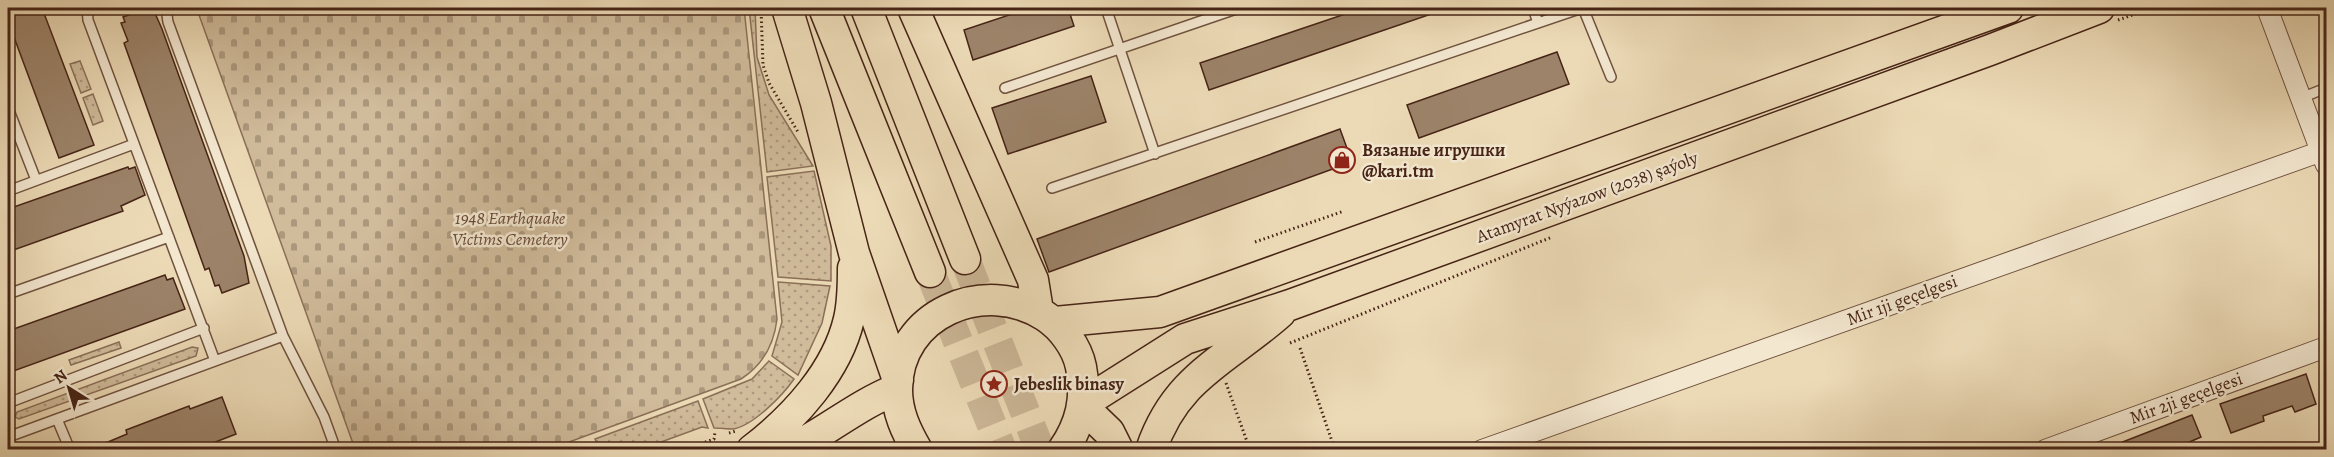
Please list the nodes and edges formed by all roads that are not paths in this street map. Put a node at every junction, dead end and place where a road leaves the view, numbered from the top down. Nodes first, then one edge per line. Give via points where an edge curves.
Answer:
1 (87, 8) edge
2 (166, 8) edge
3 (786, 8) edge
4 (824, 8) edge
5 (866, 8) edge
6 (913, 8) edge
7 (1106, 8) edge
8 (1239, 8) edge
9 (1533, 8) edge
10 (1583, 8) edge
11 (2008, 8) edge
12 (2099, 8) edge
13 (2267, 8) edge
14 (1975, 13) edge
15 (1538, 22) junction
16 (1120, 49) junction
17 (1990, 50) junction
18 (1611, 77) dead end
19 (1005, 88) dead end
20 (2326, 88) edge
21 (2301, 98) junction
22 (8, 108) edge
23 (134, 144) junction
24 (1155, 154) junction
25 (2324, 158) edge
26 (36, 180) junction
27 (1052, 188) dead end
28 (8, 190) edge
29 (169, 237) junction
30 (854, 253) junction
31 (965, 259) tunnel mouth
32 (930, 272) tunnel mouth
33 (8, 294) edge
34 (1290, 305) junction
35 (1046, 317) junction
36 (204, 328) junction
37 (283, 336) junction
38 (2326, 347) edge
39 (215, 361) junction
40 (898, 385) junction
41 (8, 403) edge
42 (1083, 405) junction
43 (57, 419) junction
44 (8, 437) edge
45 (741, 437) edge
46 (69, 450) edge
47 (336, 450) edge
48 (790, 450) edge
49 (918, 450) edge
50 (1063, 450) edge
51 (1118, 450) edge
52 (1151, 450) edge
53 (1482, 450) edge
54 (2045, 450) edge

1 - 23 lane
2 - 37 lane
3 - 30 main road via 816,103
4 - 32 main road
5 - 31 main road
6 - 35 main road
7 - 16 lane
8 - 16 lane
9 - 15 lane
10 - 15 lane
10 - 18 lane
11 - 14 main road, Atamyrat Nyýazow (2038) şaýoly
12 - 17 main road, Atamyrat Nyýazow (2038) şaýoly
13 - 21 street
14 - 17 street
14 - 35 main road, Atamyrat Nyýazow (2038) şaýoly via 1160,312
15 - 24 lane
16 - 19 lane
16 - 24 lane
17 - 34 main road, Atamyrat Nyýazow (2038) şaýoly
20 - 21 lane
21 - 25 street
22 - 26 lane
23 - 26 lane
23 - 29 lane
24 - 27 lane
25 - 53 street, Mir 1ji geçelgesi
26 - 28 lane
29 - 33 lane
29 - 36 lane
30 - 40 main road
30 - 45 main road via 849,319 830,366 798,406
34 - 42 main road, Atamyrat Nyýazow (2038) şaýoly via 1185,339
34 - 52 main road via 1247,342 1203,370 1169,410
35 - 40 main road via 1014,301 994,298 956,305 923,328 903,361
35 - 42 main road via 1071,344 1080,362
36 - 39 lane
36 - 41 lane
37 - 39 lane
37 - 47 lane via 324,417
38 - 54 street, Mir 2ji geçelgesi
39 - 43 lane
40 - 48 main road
40 - 49 main road via 900,413
42 - 50 main road via 1076,429
42 - 51 main road via 1109,432
43 - 44 lane
43 - 46 lane

